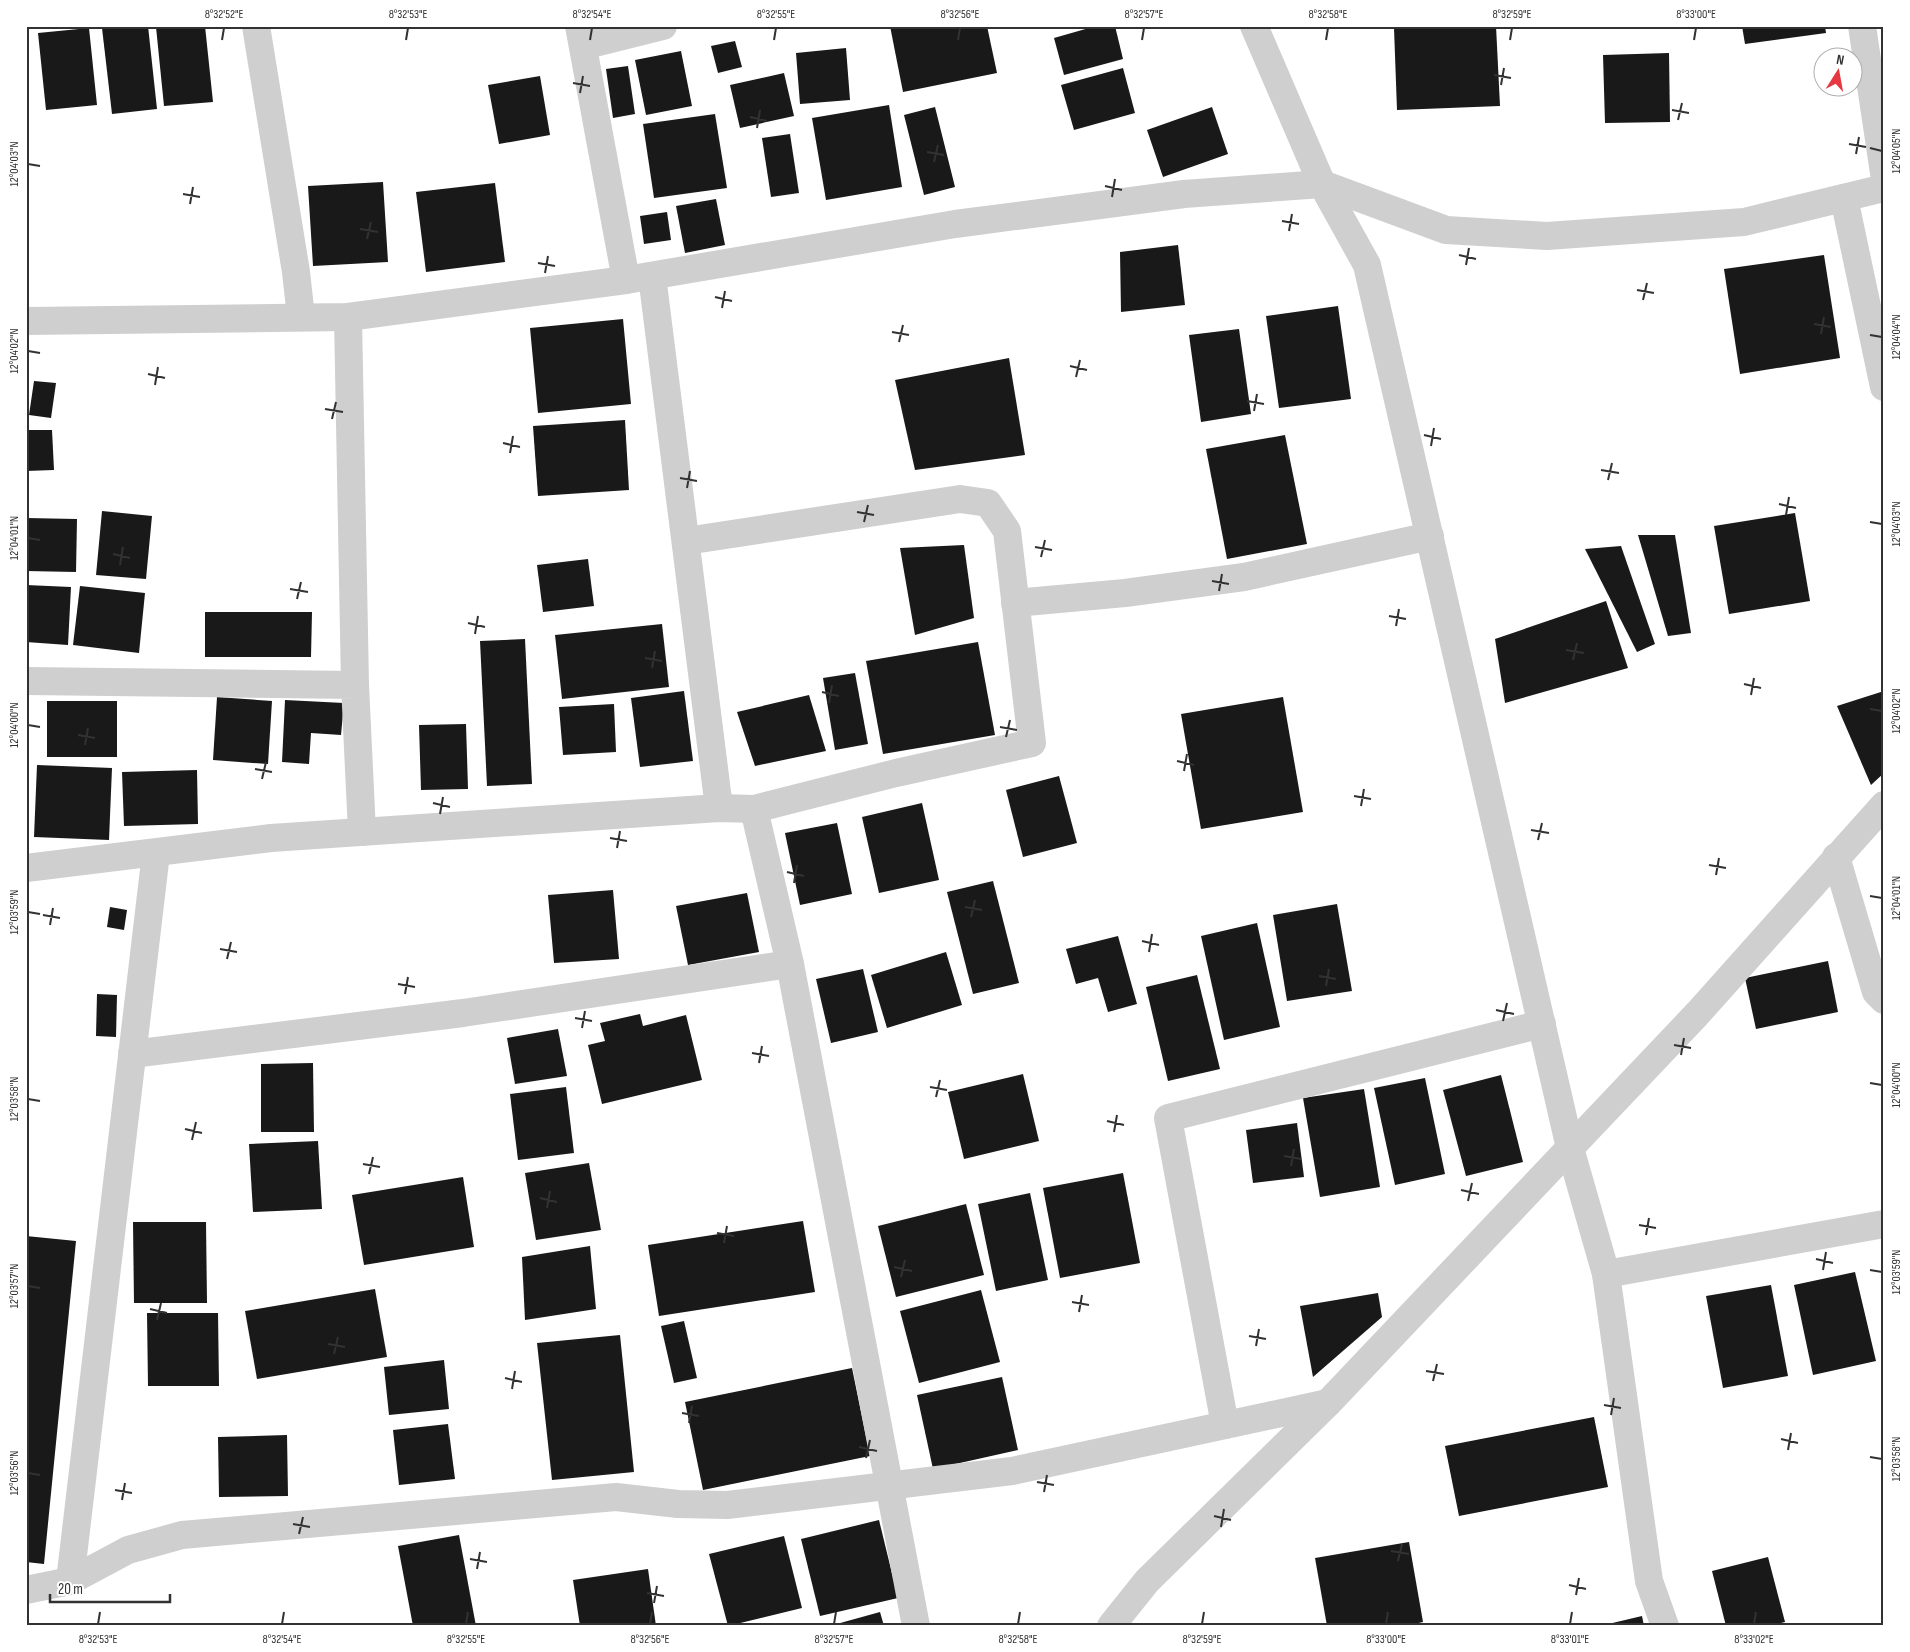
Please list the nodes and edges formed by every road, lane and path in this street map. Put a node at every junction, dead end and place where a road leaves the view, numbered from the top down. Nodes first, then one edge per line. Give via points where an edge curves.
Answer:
1 (256, 26) edge
2 (663, 26) edge
3 (1254, 26) edge
4 (1862, 26) edge
5 (581, 36) edge
6 (1884, 173) edge
7 (1322, 184) junction
8 (1884, 188) edge
9 (1844, 198) junction
10 (640, 278) junction
11 (301, 317) junction
12 (348, 317) junction
13 (26, 321) edge
14 (1884, 387) edge
15 (1430, 536) junction
16 (686, 542) junction
17 (1015, 604) junction
18 (26, 681) edge
19 (355, 684) junction
20 (1884, 804) edge
21 (719, 808) junction
22 (754, 809) junction
23 (362, 832) junction
24 (156, 852) junction
25 (1836, 857) junction
26 (26, 868) edge
27 (790, 964) junction
28 (1884, 1000) edge
29 (1542, 1024) junction
30 (132, 1054) junction
31 (1570, 1148) junction
32 (1884, 1224) edge
33 (1606, 1274) junction
34 (1328, 1403) junction
35 (1225, 1425) junction
36 (890, 1486) junction
37 (70, 1581) junction
38 (26, 1590) edge
39 (916, 1626) edge
40 (1111, 1626) edge
41 (1665, 1626) edge

1 - 11 street
2 - 5 street
3 - 7 street
4 - 6 street
5 - 10 street
7 - 9 street via 1446,230 1547,236 1744,222
7 - 10 street via 1184,194 955,224
7 - 15 street via 1367,266
8 - 9 street
9 - 14 street
10 - 12 street
10 - 16 street
11 - 12 street
11 - 13 street
12 - 19 street
15 - 17 street via 1244,577
15 - 29 street
16 - 17 street via 960,499 988,503 1007,531
16 - 21 street
17 - 22 street via 1032,743
18 - 19 street
19 - 23 street
20 - 25 street
21 - 22 street
21 - 23 street
22 - 27 street
23 - 24 street via 271,838
24 - 26 street
24 - 30 street
25 - 28 street via 1876,992
25 - 31 street via 1698,1013
27 - 30 street via 464,1013
27 - 36 street
29 - 31 street
29 - 35 street via 1168,1118
30 - 37 street
31 - 33 street
31 - 34 street
32 - 33 street
33 - 41 street via 1650,1581
34 - 35 street
34 - 40 street via 1147,1581
35 - 36 street via 1012,1470
36 - 37 street via 728,1505 678,1504 616,1497 182,1535 128,1550
36 - 39 street
37 - 38 street

